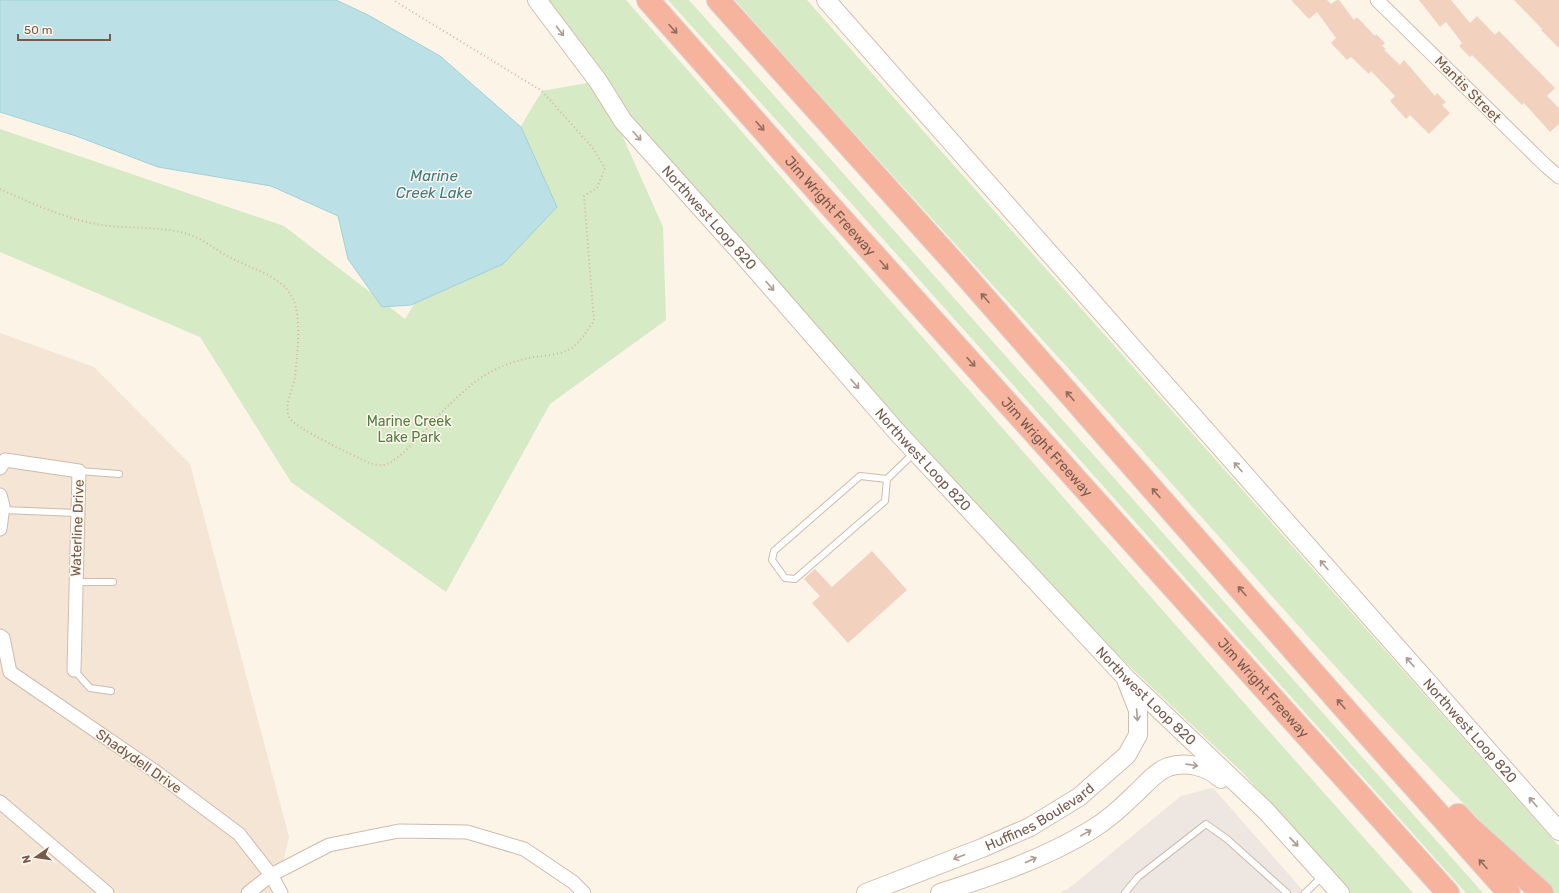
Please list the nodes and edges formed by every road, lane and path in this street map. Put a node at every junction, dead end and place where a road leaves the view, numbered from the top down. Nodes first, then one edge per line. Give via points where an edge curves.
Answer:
1 (393, 0) edge
2 (537, 0) edge
3 (648, 0) edge
4 (718, 0) edge
5 (826, 0) edge
6 (1377, 0) edge
7 (1559, 177) edge
8 (0, 189) edge
9 (916, 451) junction
10 (0, 468) edge
11 (79, 470) junction
12 (119, 474) dead end
13 (887, 479) junction
14 (0, 495) edge
15 (3, 510) junction
16 (77, 513) junction
17 (0, 529) edge
18 (76, 582) junction
19 (113, 582) dead end
20 (0, 636) edge
21 (74, 670) joint
22 (1126, 678) junction
23 (111, 691) dead end
24 (1357, 722) junction
25 (0, 802) edge
26 (1266, 812) junction
27 (1559, 831) edge
28 (982, 848) junction
29 (271, 875) junction
30 (1324, 875) junction
31 (993, 876) junction
32 (107, 893) edge
33 (248, 893) edge
34 (281, 893) edge
35 (584, 893) edge
36 (866, 893) edge
37 (940, 893) edge
38 (1125, 893) edge
39 (1287, 893) edge
40 (1305, 893) edge
41 (1340, 893) edge
42 (1448, 893) edge
43 (1509, 893) edge
44 (1542, 893) edge

1 - 8 path via 542,91 592,148 605,168 597,188 584,196 594,321 581,339 568,350 517,361 477,381 445,408 403,453 384,465 369,463 303,430 292,423 288,416 289,395 295,378 298,320 294,301 281,284 185,233 90,223 46,209
2 -> 9 main road, Northwest Loop 820 via 598,81 624,121
3 -> 42 highway, Jim Wright Freeway
24 -> 4 highway via 957,266
27 -> 5 main road, Northwest Loop 820
6 - 7 street, Mantis Street
9 - 13 lane
9 - 22 main road, Northwest Loop 820
10 - 11 street, Waterline Drive via 5,460
11 - 12 lane
11 - 16 street, Waterline Drive
13 - 13 lane via 885,501 795,579 785,578 772,560 774,551 860,476
14 - 15 street
15 - 16 lane
15 - 17 street
16 - 18 street, Waterline Drive
18 - 19 lane
18 - 21 street, Waterline Drive
20 - 29 street, Shadydell Drive via 3,638 10,672 156,772 238,834
21 - 23 lane via 90,688
22 - 26 main road, Northwest Loop 820
22 -> 28 main road, Huffines Boulevard via 1138,710 1138,735 1127,755 1079,797 1030,827
43 -> 24 highway
24 - 44 highway via 1381,728 1469,827
25 - 32 street
26 -> 30 main road, Northwest Loop 820
31 -> 26 main road via 1052,851 1091,830 1156,775 1166,768 1182,764 1199,766 1216,774 1250,807
28 - 31 main road
28 -> 36 main road, Huffines Boulevard
29 - 33 street
29 - 34 street, Shadydell Drive
29 - 35 street via 329,845 399,831 467,832 524,849 574,882
30 - 40 lane
30 - 41 main road, Northwest Loop 820
31 - 37 main road
38 - 39 lane via 1138,877 1206,824 1227,839

